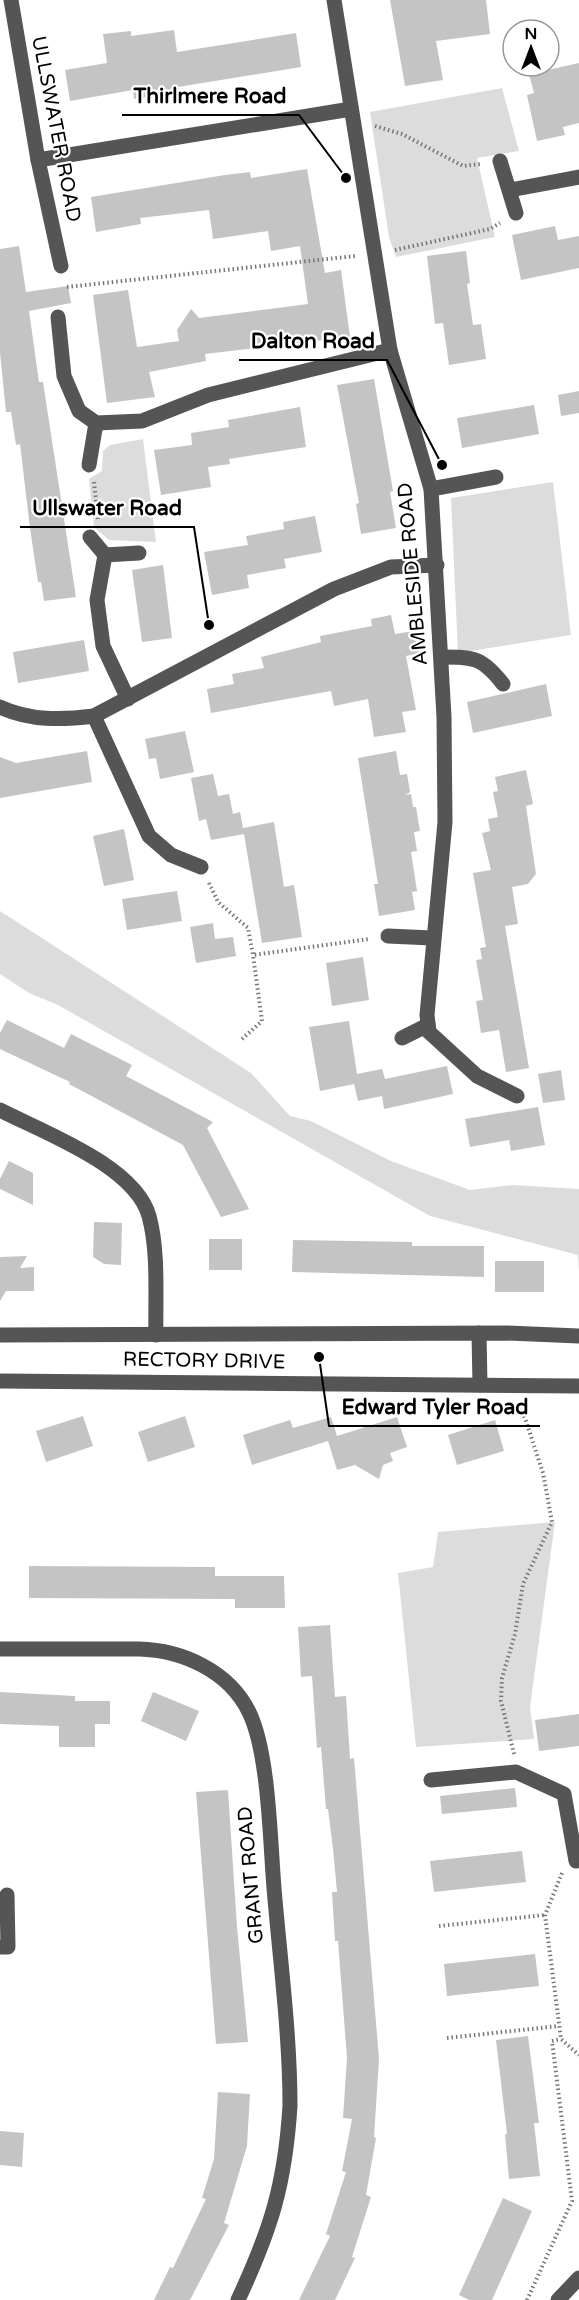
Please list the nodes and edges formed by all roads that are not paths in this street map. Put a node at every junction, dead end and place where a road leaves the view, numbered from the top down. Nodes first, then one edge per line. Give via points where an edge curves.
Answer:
1 (11, 0) edge
2 (334, 0) edge
3 (351, 109) junction
4 (38, 160) junction
5 (500, 161) road end
6 (579, 177) edge
7 (510, 190) junction
8 (516, 213) road end
9 (61, 266) dead end
10 (58, 317) dead end
11 (390, 350) junction
12 (96, 423) junction
13 (89, 465) road end
14 (496, 477) dead end
15 (431, 489) junction
16 (90, 537) road end
17 (139, 553) dead end
18 (105, 555) junction
19 (436, 565) junction
20 (441, 657) junction
21 (503, 684) dead end
22 (128, 699) junction
23 (0, 707) edge
24 (94, 716) junction
25 (201, 867) road end
26 (388, 936) road end
27 (432, 938) junction
28 (428, 1020) junction
29 (402, 1038) dead end
30 (517, 1096) dead end
31 (0, 1110) edge
32 (479, 1333) junction
33 (0, 1335) edge
34 (156, 1335) junction
35 (579, 1336) edge
36 (0, 1381) edge
37 (480, 1385) junction
38 (579, 1386) edge
39 (0, 1649) edge
40 (431, 1780) dead end
41 (574, 1827) edge
42 (576, 1862) road end
43 (8, 1894) dead end
44 (0, 1947) edge
45 (579, 2278) edge
46 (238, 2300) edge
47 (558, 2300) edge

1 - 4 street, ULLSWATER ROAD
2 - 3 street, AMBLESIDE ROAD
3 - 4 street
3 - 11 street, AMBLESIDE ROAD
4 - 9 street, ULLSWATER ROAD
5 - 7 street
6 - 7 street
7 - 8 street
10 - 12 street via 64,376 79,411
11 - 12 street via 208,395 142,421
11 - 15 street, AMBLESIDE ROAD
12 - 13 street
14 - 15 street
15 - 19 street, AMBLESIDE ROAD
16 - 18 street
17 - 18 street
18 - 22 street via 97,600 103,646
19 - 20 street, AMBLESIDE ROAD
19 - 22 street via 391,567 334,589
20 - 21 street via 473,657 489,665
20 - 27 street, AMBLESIDE ROAD via 445,822
22 - 24 street
23 - 24 street via 56,720
24 - 25 street via 149,836 171,855
26 - 27 street
27 - 28 street, AMBLESIDE ROAD
28 - 29 street
28 - 30 street via 429,1032 477,1076
31 - 34 street via 112,1168 142,1199 153,1233
32 - 34 street, RECTORY DRIVE
32 - 35 street, RECTORY DRIVE
32 - 37 street
33 - 34 street, RECTORY DRIVE
36 - 37 street, RECTORY DRIVE
37 - 38 street, RECTORY DRIVE
39 - 46 street, GRANT ROAD via 140,1649 182,1656 237,1692 258,1733 290,2106 276,2206
40 - 41 street via 516,1772 564,1794
41 - 42 street
43 - 44 street via 8,1947
45 - 47 street

